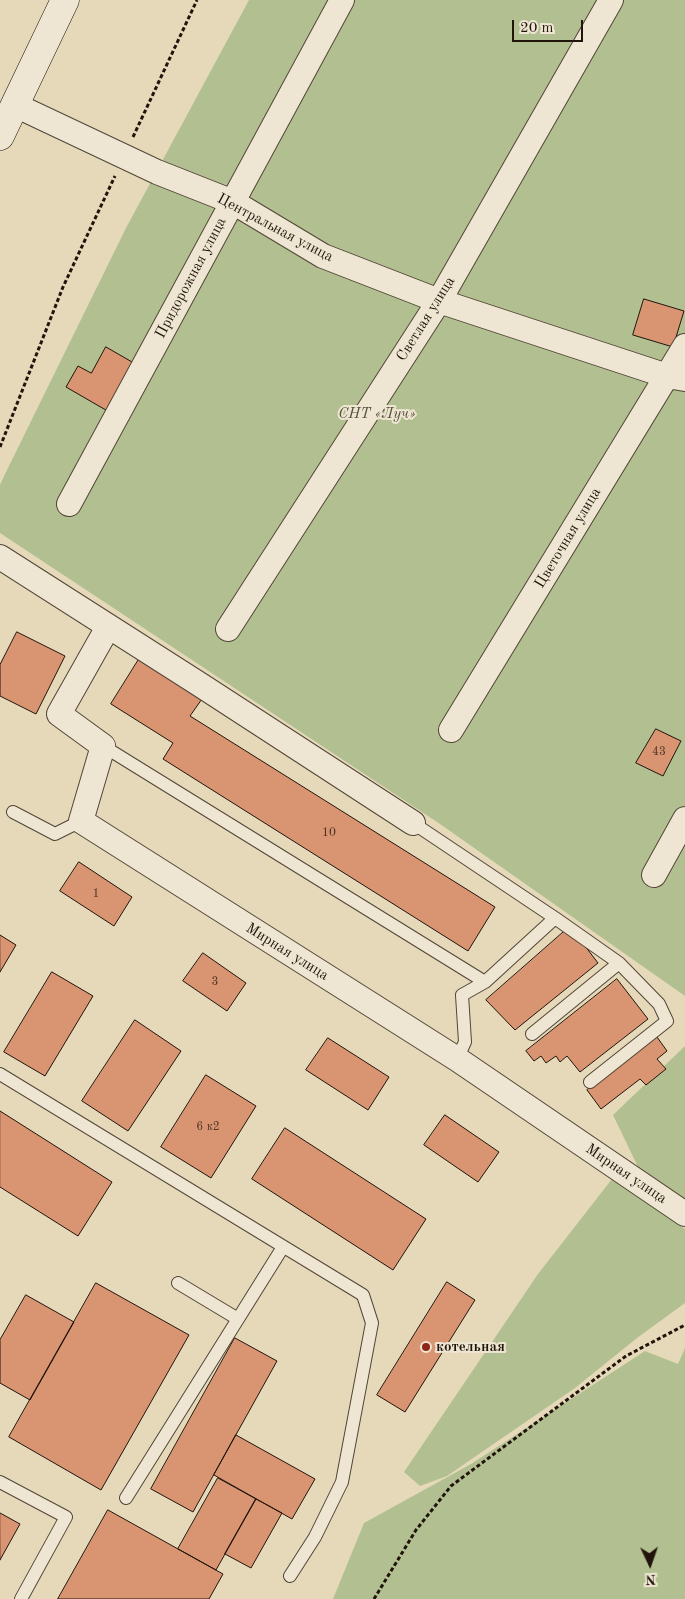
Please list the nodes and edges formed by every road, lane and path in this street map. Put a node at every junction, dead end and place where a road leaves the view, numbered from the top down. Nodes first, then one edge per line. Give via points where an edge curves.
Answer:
1 (65, 0) edge
2 (197, 0) edge
3 (342, 0) edge
4 (611, 0) edge
5 (15, 105) junction
6 (0, 136) edge
7 (124, 156) junction
8 (232, 202) junction
9 (439, 301) junction
10 (685, 346) edge
11 (676, 377) edge
12 (0, 447) edge
13 (69, 504) dead end
14 (0, 557) edge
15 (108, 627) junction
16 (228, 629) dead end
17 (451, 730) dead end
18 (103, 746) junction
19 (13, 812) dead end
20 (685, 820) edge
21 (81, 821) junction
22 (413, 824) joint
23 (654, 875) dead end
24 (555, 918) junction
25 (619, 964) junction
26 (485, 982) junction
27 (532, 1034) dead end
28 (457, 1059) junction
29 (0, 1074) edge
30 (590, 1082) dead end
31 (685, 1214) edge
32 (283, 1247) junction
33 (178, 1283) dead end
34 (238, 1319) junction
35 (685, 1325) edge
36 (0, 1482) edge
37 (126, 1498) dead end
38 (290, 1576) dead end
39 (21, 1599) edge
40 (374, 1599) edge

1 - 5 street
2 - 7 path
3 - 8 street, Придорожная улица
4 - 9 street, Светлая улица
5 - 6 street
5 - 7 street, Центральная улица
7 - 8 street, Центральная улица
7 - 12 path via 63,287
8 - 9 street, Центральная улица via 323,256
8 - 13 street, Придорожная улица
9 - 11 street, Центральная улица
9 - 16 street, Светлая улица
10 - 11 street, Цветочная улица
11 - 17 street, Цветочная улица
14 - 15 street
15 - 18 street via 59,714
15 - 22 street
18 - 21 street
18 - 26 lane
19 - 21 lane via 55,834
20 - 23 street
21 - 28 street, Мирная улица
22 - 24 lane
24 - 25 lane
24 - 26 lane
25 - 27 lane
25 - 30 lane via 659,1004 667,1021
26 - 28 lane via 462,995 465,1042
28 - 31 street, Мирная улица
29 - 32 lane
32 - 34 lane
32 - 38 lane via 363,1295 372,1323 342,1482 315,1537
33 - 34 lane
34 - 37 lane
35 - 40 path via 626,1356 451,1486 416,1530
36 - 39 lane via 66,1517

